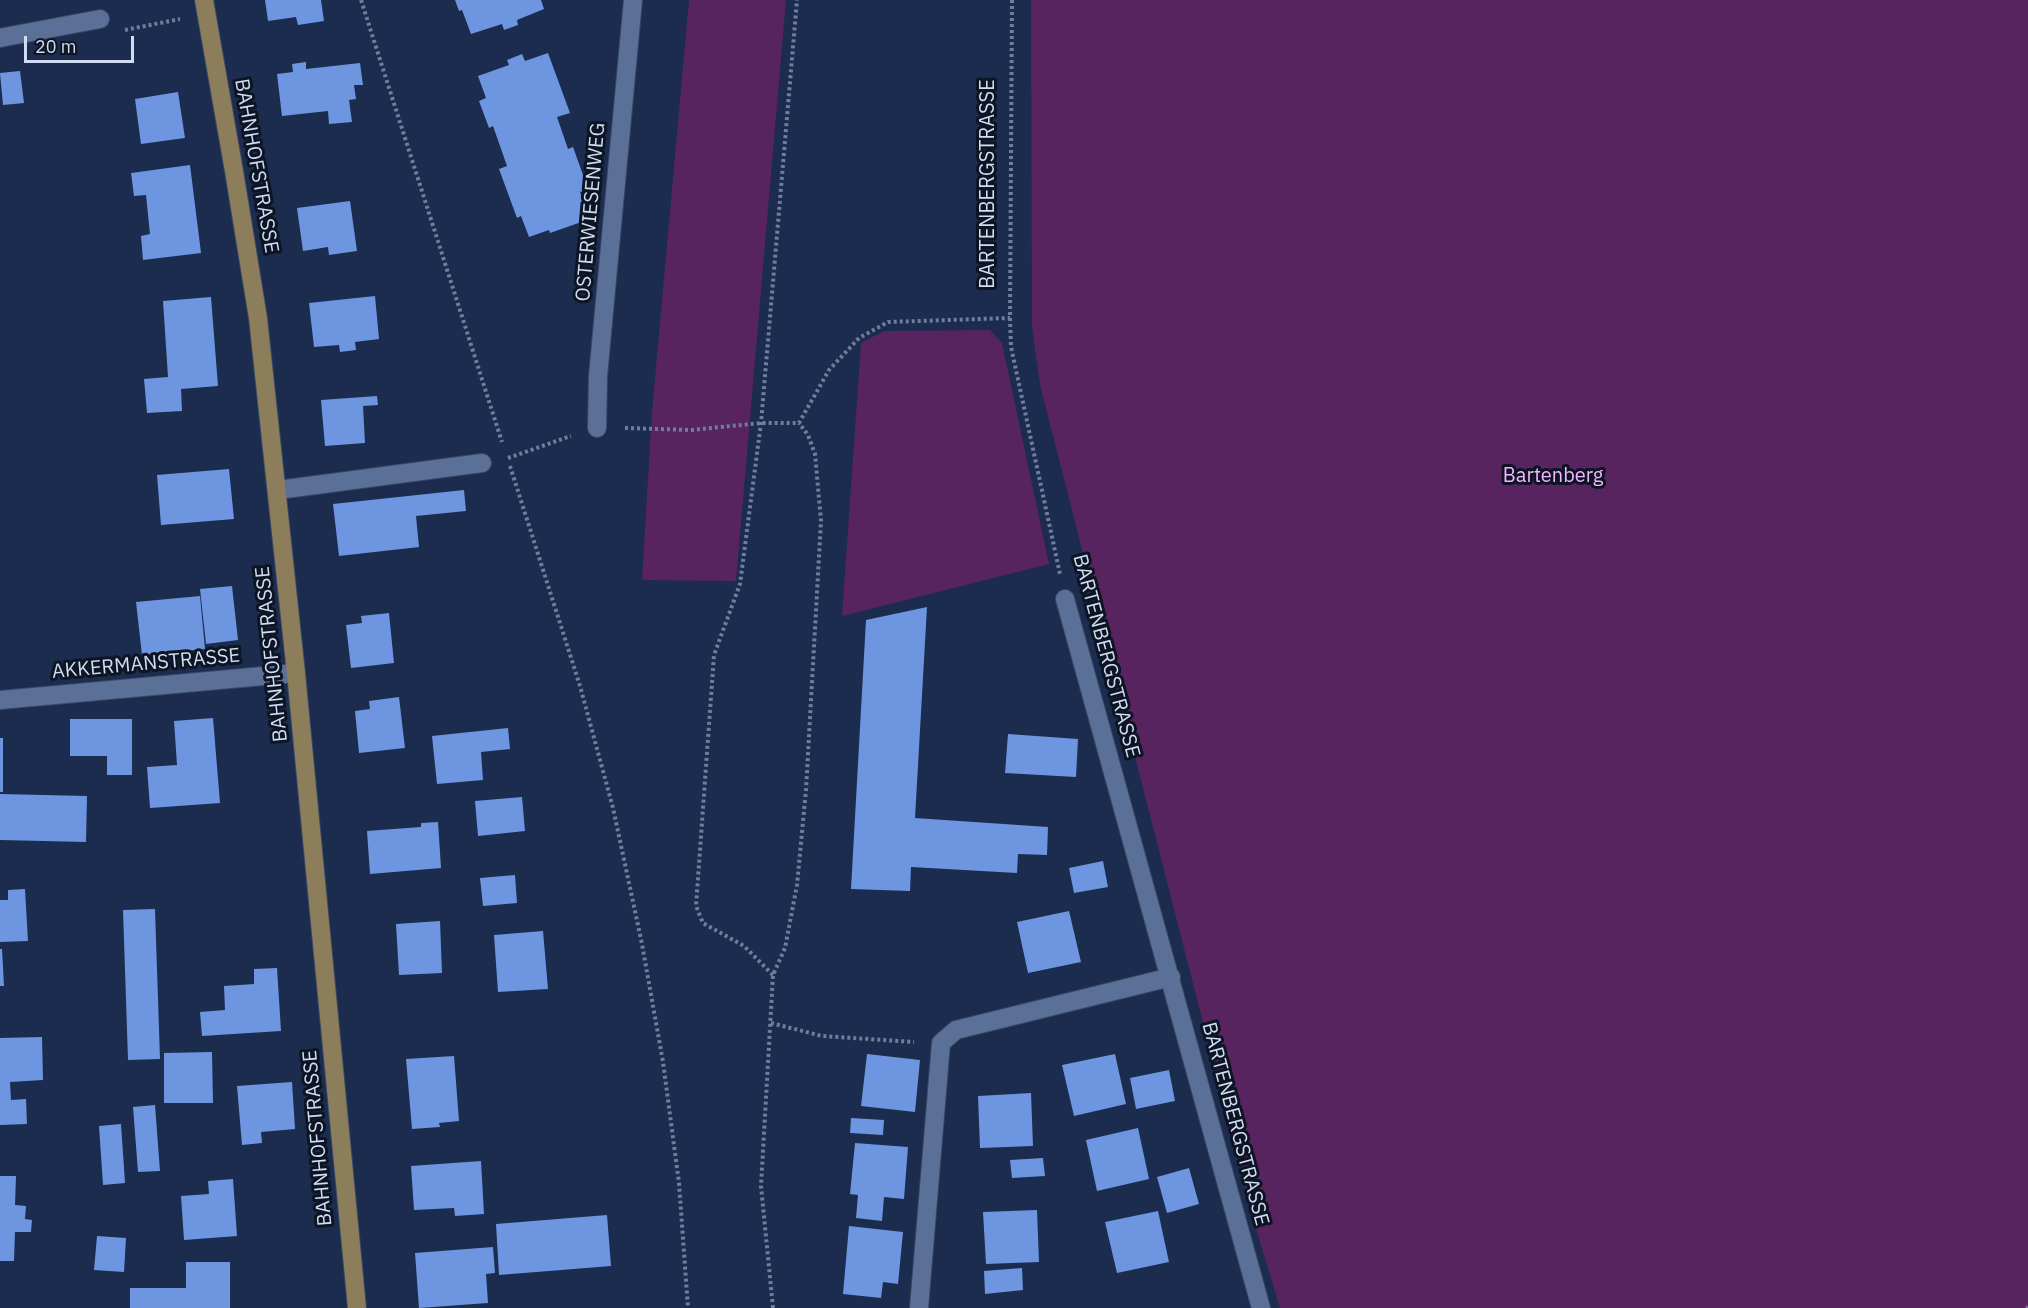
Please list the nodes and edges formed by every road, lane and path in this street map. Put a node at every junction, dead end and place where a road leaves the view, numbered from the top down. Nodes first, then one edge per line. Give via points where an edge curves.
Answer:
1 (204, 0) edge
2 (362, 0) edge
3 (633, 0) edge
4 (798, 0) edge
5 (1012, 0) edge
6 (186, 18) dead end
7 (100, 19) dead end
8 (123, 30) dead end
9 (0, 38) edge
10 (1010, 318) junction
11 (760, 423) junction
12 (799, 423) junction
13 (597, 428) junction
14 (504, 447) dead end
15 (507, 458) junction
16 (482, 463) joint
17 (278, 490) junction
18 (1065, 599) joint
19 (296, 673) junction
20 (0, 700) edge
21 (773, 975) junction
22 (1171, 977) junction
23 (771, 1023) junction
24 (941, 1043) junction
25 (357, 1308) edge
26 (688, 1308) edge
27 (773, 1308) edge
28 (919, 1308) edge
29 (1261, 1308) edge

1 - 17 main road, BAHNHOFSTRASSE via 256,307
2 - 14 path
3 - 13 street, OSTERWIESENWEG via 598,376
4 - 11 path
5 - 10 path, BARTENBERGSTRASSE
6 - 8 path
7 - 9 street
10 - 12 path via 888,322 859,338 829,370
10 - 18 path, BARTENBERGSTRASSE via 1011,347
11 - 12 path
11 - 13 path via 691,430
11 - 21 path via 740,584 714,655 696,906 703,923 744,946
12 - 21 path via 815,454 821,521 807,790 797,885 785,948
13 - 15 path
15 - 16 path
15 - 26 path via 580,686 613,808 642,944 680,1183
16 - 17 street
17 - 19 main road, BAHNHOFSTRASSE
18 - 22 street, BARTENBERGSTRASSE
19 - 20 street, AKKERMANSTRASSE
19 - 25 main road, BAHNHOFSTRASSE
21 - 23 path
22 - 24 street via 956,1030
22 - 29 street, BARTENBERGSTRASSE
23 - 24 path via 822,1036
23 - 27 path via 761,1186
24 - 28 street

